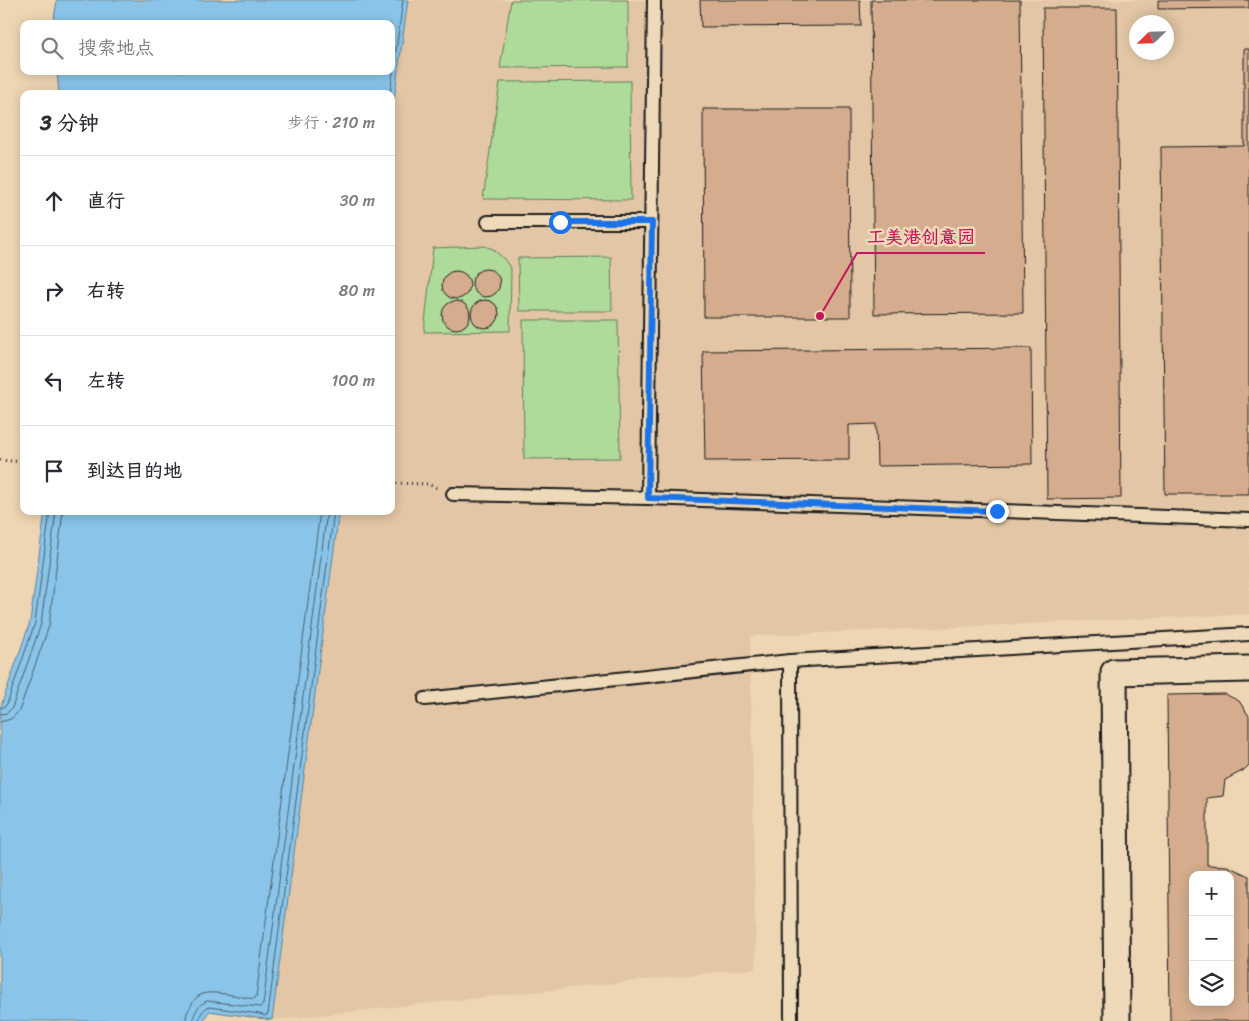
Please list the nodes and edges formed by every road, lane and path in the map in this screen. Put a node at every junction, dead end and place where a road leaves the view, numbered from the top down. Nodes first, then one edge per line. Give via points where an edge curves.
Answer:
1 (654, 0) edge
2 (488, 222) dead end
3 (652, 222) junction
4 (0, 460) edge
5 (20, 462) edge
6 (395, 483) edge
7 (453, 494) joint
8 (648, 498) junction
9 (1249, 520) edge
10 (1249, 634) edge
11 (790, 661) junction
12 (1249, 669) edge
13 (425, 699) dead end
14 (791, 1021) edge
15 (1117, 1021) edge

1 - 3 lane
2 - 3 lane
3 - 8 lane
4 - 5 path
6 - 7 path via 427,484
7 - 8 lane
8 - 9 lane
10 - 11 lane
11 - 13 lane
11 - 14 lane
12 - 15 street via 1114,672

